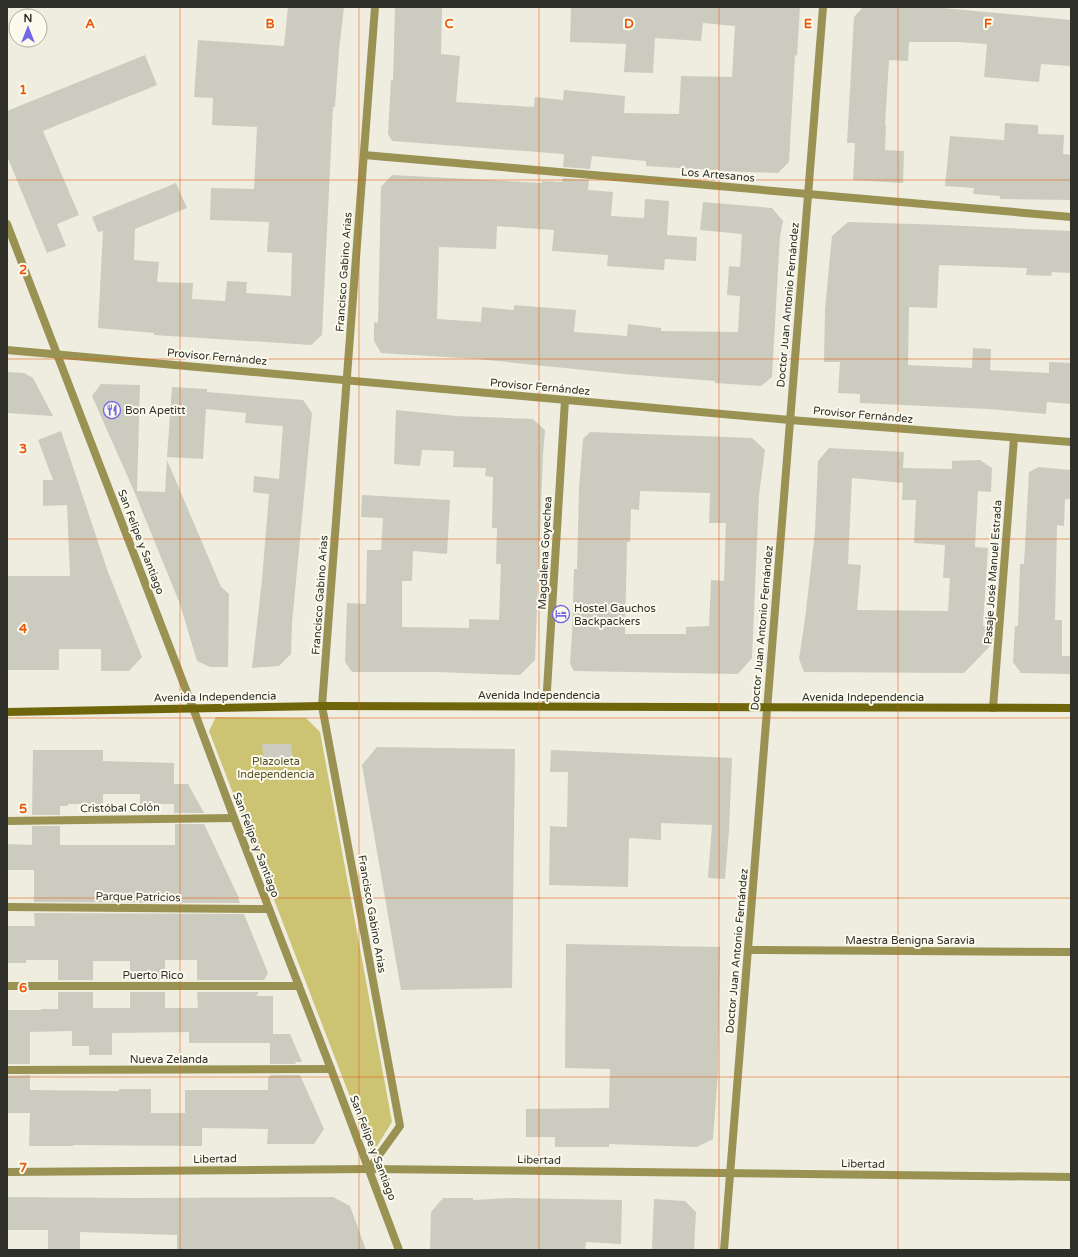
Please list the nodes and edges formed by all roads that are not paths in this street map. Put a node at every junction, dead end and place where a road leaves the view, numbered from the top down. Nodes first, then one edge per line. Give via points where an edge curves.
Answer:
1 (375, 7) edge
2 (823, 7) edge
3 (364, 155) junction
4 (808, 194) junction
5 (1071, 217) edge
6 (7, 224) edge
7 (7, 350) edge
8 (57, 354) junction
9 (348, 380) junction
10 (565, 400) junction
11 (790, 420) junction
12 (1014, 438) junction
13 (1071, 442) edge
14 (322, 706) junction
15 (546, 706) junction
16 (766, 707) junction
17 (193, 708) junction
18 (993, 708) junction
19 (1071, 708) edge
20 (7, 712) edge
21 (234, 818) junction
22 (7, 821) edge
23 (7, 907) edge
24 (269, 909) junction
25 (749, 950) junction
26 (1071, 952) edge
27 (7, 986) edge
28 (299, 986) junction
29 (331, 1069) junction
30 (7, 1070) edge
31 (369, 1169) junction
32 (7, 1172) edge
33 (730, 1173) junction
34 (1071, 1177) edge
35 (399, 1250) edge
36 (724, 1250) edge

1 - 3 street, Francisco Gabino Arias
2 - 4 street, Doctor Juan Antonio Fernández
3 - 4 street, Los Artesanos
3 - 9 street, Francisco Gabino Arias
4 - 5 street, Los Artesanos
4 - 11 street, Doctor Juan Antonio Fernández
6 - 8 street, San Felipe y Santiago
7 - 8 street, Provisor Fernández
8 - 9 street, Provisor Fernández
8 - 17 street, San Felipe y Santiago
9 - 10 street, Provisor Fernández
9 - 14 street, Francisco Gabino Arias
10 - 11 street, Provisor Fernández
10 - 15 street, Magdalena Goyechea
11 - 12 street, Provisor Fernández
11 - 16 street, Doctor Juan Antonio Fernández
12 - 13 street, Provisor Fernández
12 - 18 street, Pasaje José Manuel Estrada
14 - 15 main road, Avenida Independencia
14 - 17 main road, Avenida Independencia
14 - 31 street, Francisco Gabino Arias via 400,1126
15 - 16 main road, Avenida Independencia
16 - 18 main road, Avenida Independencia
16 - 25 street, Doctor Juan Antonio Fernández
17 - 20 main road, Avenida Independencia
17 - 21 street, San Felipe y Santiago
18 - 19 main road, Avenida Independencia
21 - 22 street, Cristóbal Colón
21 - 24 street, San Felipe y Santiago
23 - 24 street, Parque Patricios
24 - 28 street, San Felipe y Santiago
25 - 26 street, Maestra Benigna Saravia
25 - 33 street, Doctor Juan Antonio Fernández
27 - 28 street, Puerto Rico
28 - 29 street, San Felipe y Santiago
29 - 30 street, Nueva Zelanda
29 - 31 street, San Felipe y Santiago
31 - 32 street, Libertad
31 - 33 street, Libertad
31 - 35 street, San Felipe y Santiago
33 - 34 street, Libertad
33 - 36 street, Doctor Juan Antonio Fernández

